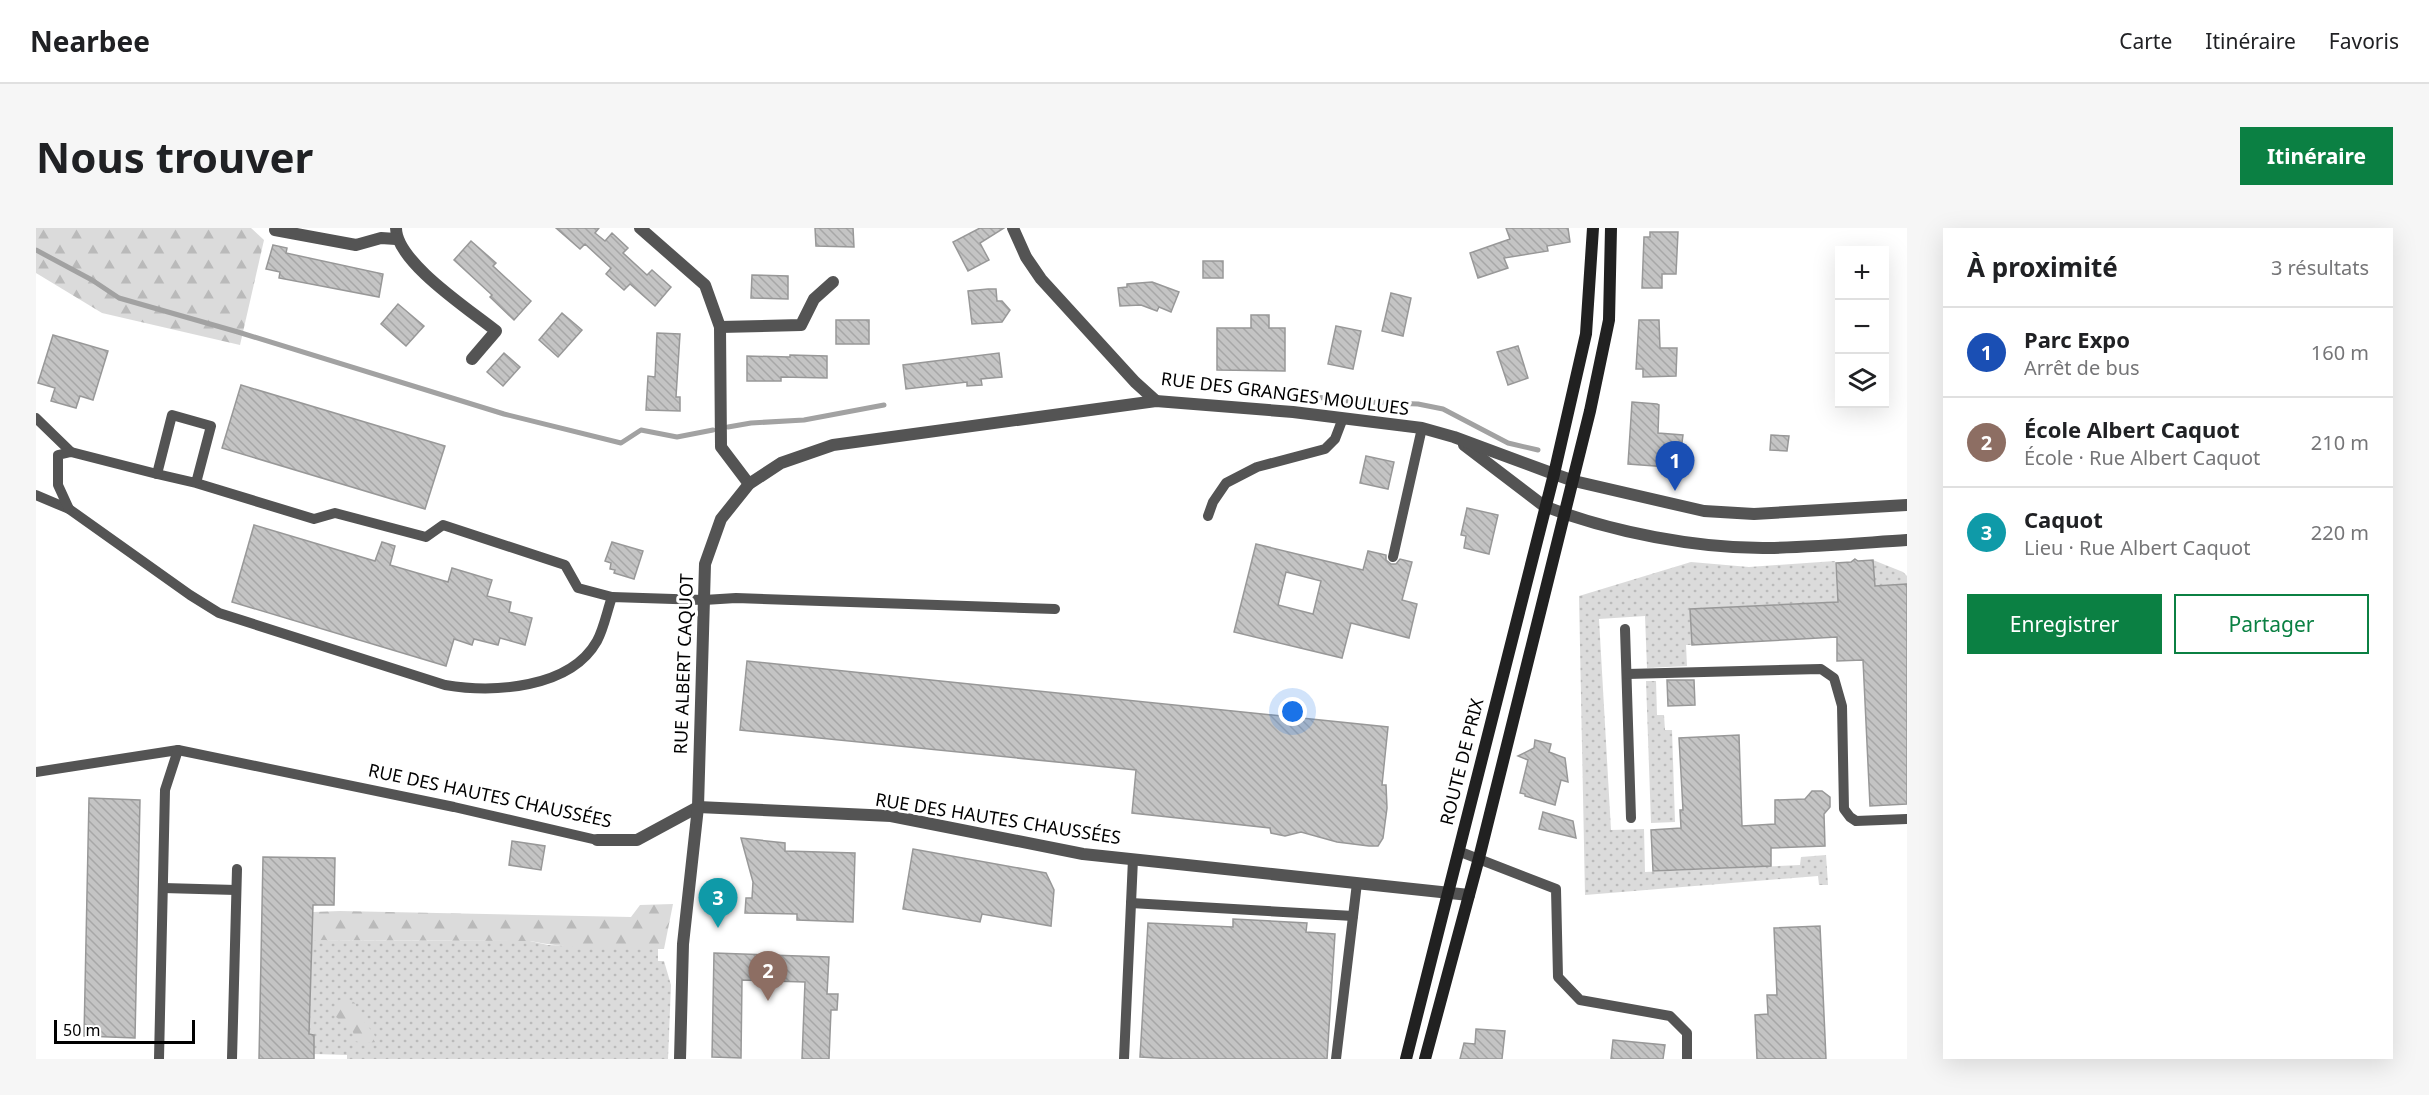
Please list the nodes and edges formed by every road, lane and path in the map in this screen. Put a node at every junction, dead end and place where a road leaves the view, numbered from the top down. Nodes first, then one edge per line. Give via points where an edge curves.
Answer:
1 (640, 228) edge
2 (1013, 228) edge
3 (1593, 228) edge
4 (1611, 228) edge
5 (275, 230) dead end
6 (396, 234) edge
7 (833, 282) dead end
8 (720, 327) junction
9 (472, 359) dead end
10 (1156, 400) junction
11 (36, 418) edge
12 (1342, 418) junction
13 (1422, 428) junction
14 (1454, 437) junction
15 (71, 452) junction
16 (157, 474) junction
17 (1554, 474) junction
18 (1574, 481) junction
19 (196, 483) junction
20 (749, 484) junction
21 (36, 495) edge
22 (1907, 505) edge
23 (1544, 506) junction
24 (69, 509) junction
25 (1565, 514) junction
26 (1208, 516) dead end
27 (1907, 540) edge
28 (1393, 557) dead end
29 (612, 597) junction
30 (704, 600) junction
31 (1055, 609) dead end
32 (1625, 629) dead end
33 (1627, 674) junction
34 (178, 750) junction
35 (36, 772) edge
36 (698, 807) junction
37 (1631, 818) dead end
38 (1907, 819) edge
39 (597, 840) joint
40 (1458, 851) junction
41 (1479, 858) junction
42 (1133, 859) junction
43 (237, 869) dead end
44 (1357, 883) junction
45 (163, 888) junction
46 (236, 890) junction
47 (1447, 892) junction
48 (1469, 895) junction
49 (1131, 903) junction
50 (1353, 916) junction
51 (159, 1059) edge
52 (232, 1059) edge
53 (680, 1059) edge
54 (1124, 1059) edge
55 (1336, 1059) edge
56 (1406, 1059) edge
57 (1425, 1059) edge
58 (1687, 1059) edge

1 - 8 street via 705,285
2 - 10 street, RUE DES GRANGES MOULUES via 1041,279
3 - 17 main road, ROUTE DE PRIX via 1586,334
4 - 18 main road via 1609,320
5 - 6 street via 356,245
6 - 9 street via 417,267 496,331
7 - 8 street via 814,299 801,325
8 - 20 street via 721,447
10 - 12 street, RUE DES GRANGES MOULUES
10 - 20 street, RUE ALBERT CAQUOT via 833,445 781,463
11 - 15 lane
12 - 13 street, RUE DES GRANGES MOULUES
12 - 26 lane via 1335,439 1325,449 1257,467 1226,483
13 - 14 street, RUE DES GRANGES MOULUES
13 - 28 lane
14 - 17 street, RUE DES GRANGES MOULUES
14 - 23 street, RUE DES GRANGES MOULUES
15 - 16 lane
15 - 24 lane via 58,455 56,468 58,485
16 - 19 lane
16 - 19 lane via 172,415 211,426
17 - 18 street
17 - 23 main road, ROUTE DE PRIX
18 - 22 street via 1704,511 1754,514
18 - 25 main road
19 - 29 lane via 314,519 335,513 426,537 443,525 566,565 578,588
20 - 30 street, RUE ALBERT CAQUOT via 721,519 705,564
21 - 24 lane
23 - 25 street, RUE DES GRANGES MOULUES
23 - 40 main road, ROUTE DE PRIX
24 - 29 lane via 219,613 445,685 469,689 525,685 573,667 597,641
25 - 27 street, RUE DES GRANGES MOULUES via 1681,543 1767,548
25 - 41 main road
29 - 30 lane
30 - 31 lane
30 - 36 street, RUE ALBERT CAQUOT
32 - 33 lane
33 - 37 lane
33 - 38 lane via 1821,669 1834,678 1842,706 1844,808 1856,821
34 - 35 lane
34 - 39 lane, RUE DES HAUTES CHAUSSÉES
34 - 45 lane via 165,790
36 - 39 street, RUE DES HAUTES CHAUSSÉES via 637,840
36 - 42 street, RUE DES HAUTES CHAUSSÉES via 891,816 1083,854
36 - 53 street, RUE ALBERT CAQUOT via 683,944
40 - 41 lane
40 - 47 main road, ROUTE DE PRIX
41 - 48 main road
41 - 58 lane via 1556,889 1558,977 1580,1000 1670,1016 1687,1033
42 - 44 street, RUE DES HAUTES CHAUSSÉES
42 - 49 lane
43 - 46 lane
44 - 47 street, RUE DES HAUTES CHAUSSÉES
44 - 50 lane
45 - 46 lane
45 - 51 lane
46 - 52 lane
47 - 48 street, RUE DES HAUTES CHAUSSÉES
47 - 56 main road, ROUTE DE PRIX
48 - 57 main road
49 - 50 lane
49 - 54 lane
50 - 55 lane

